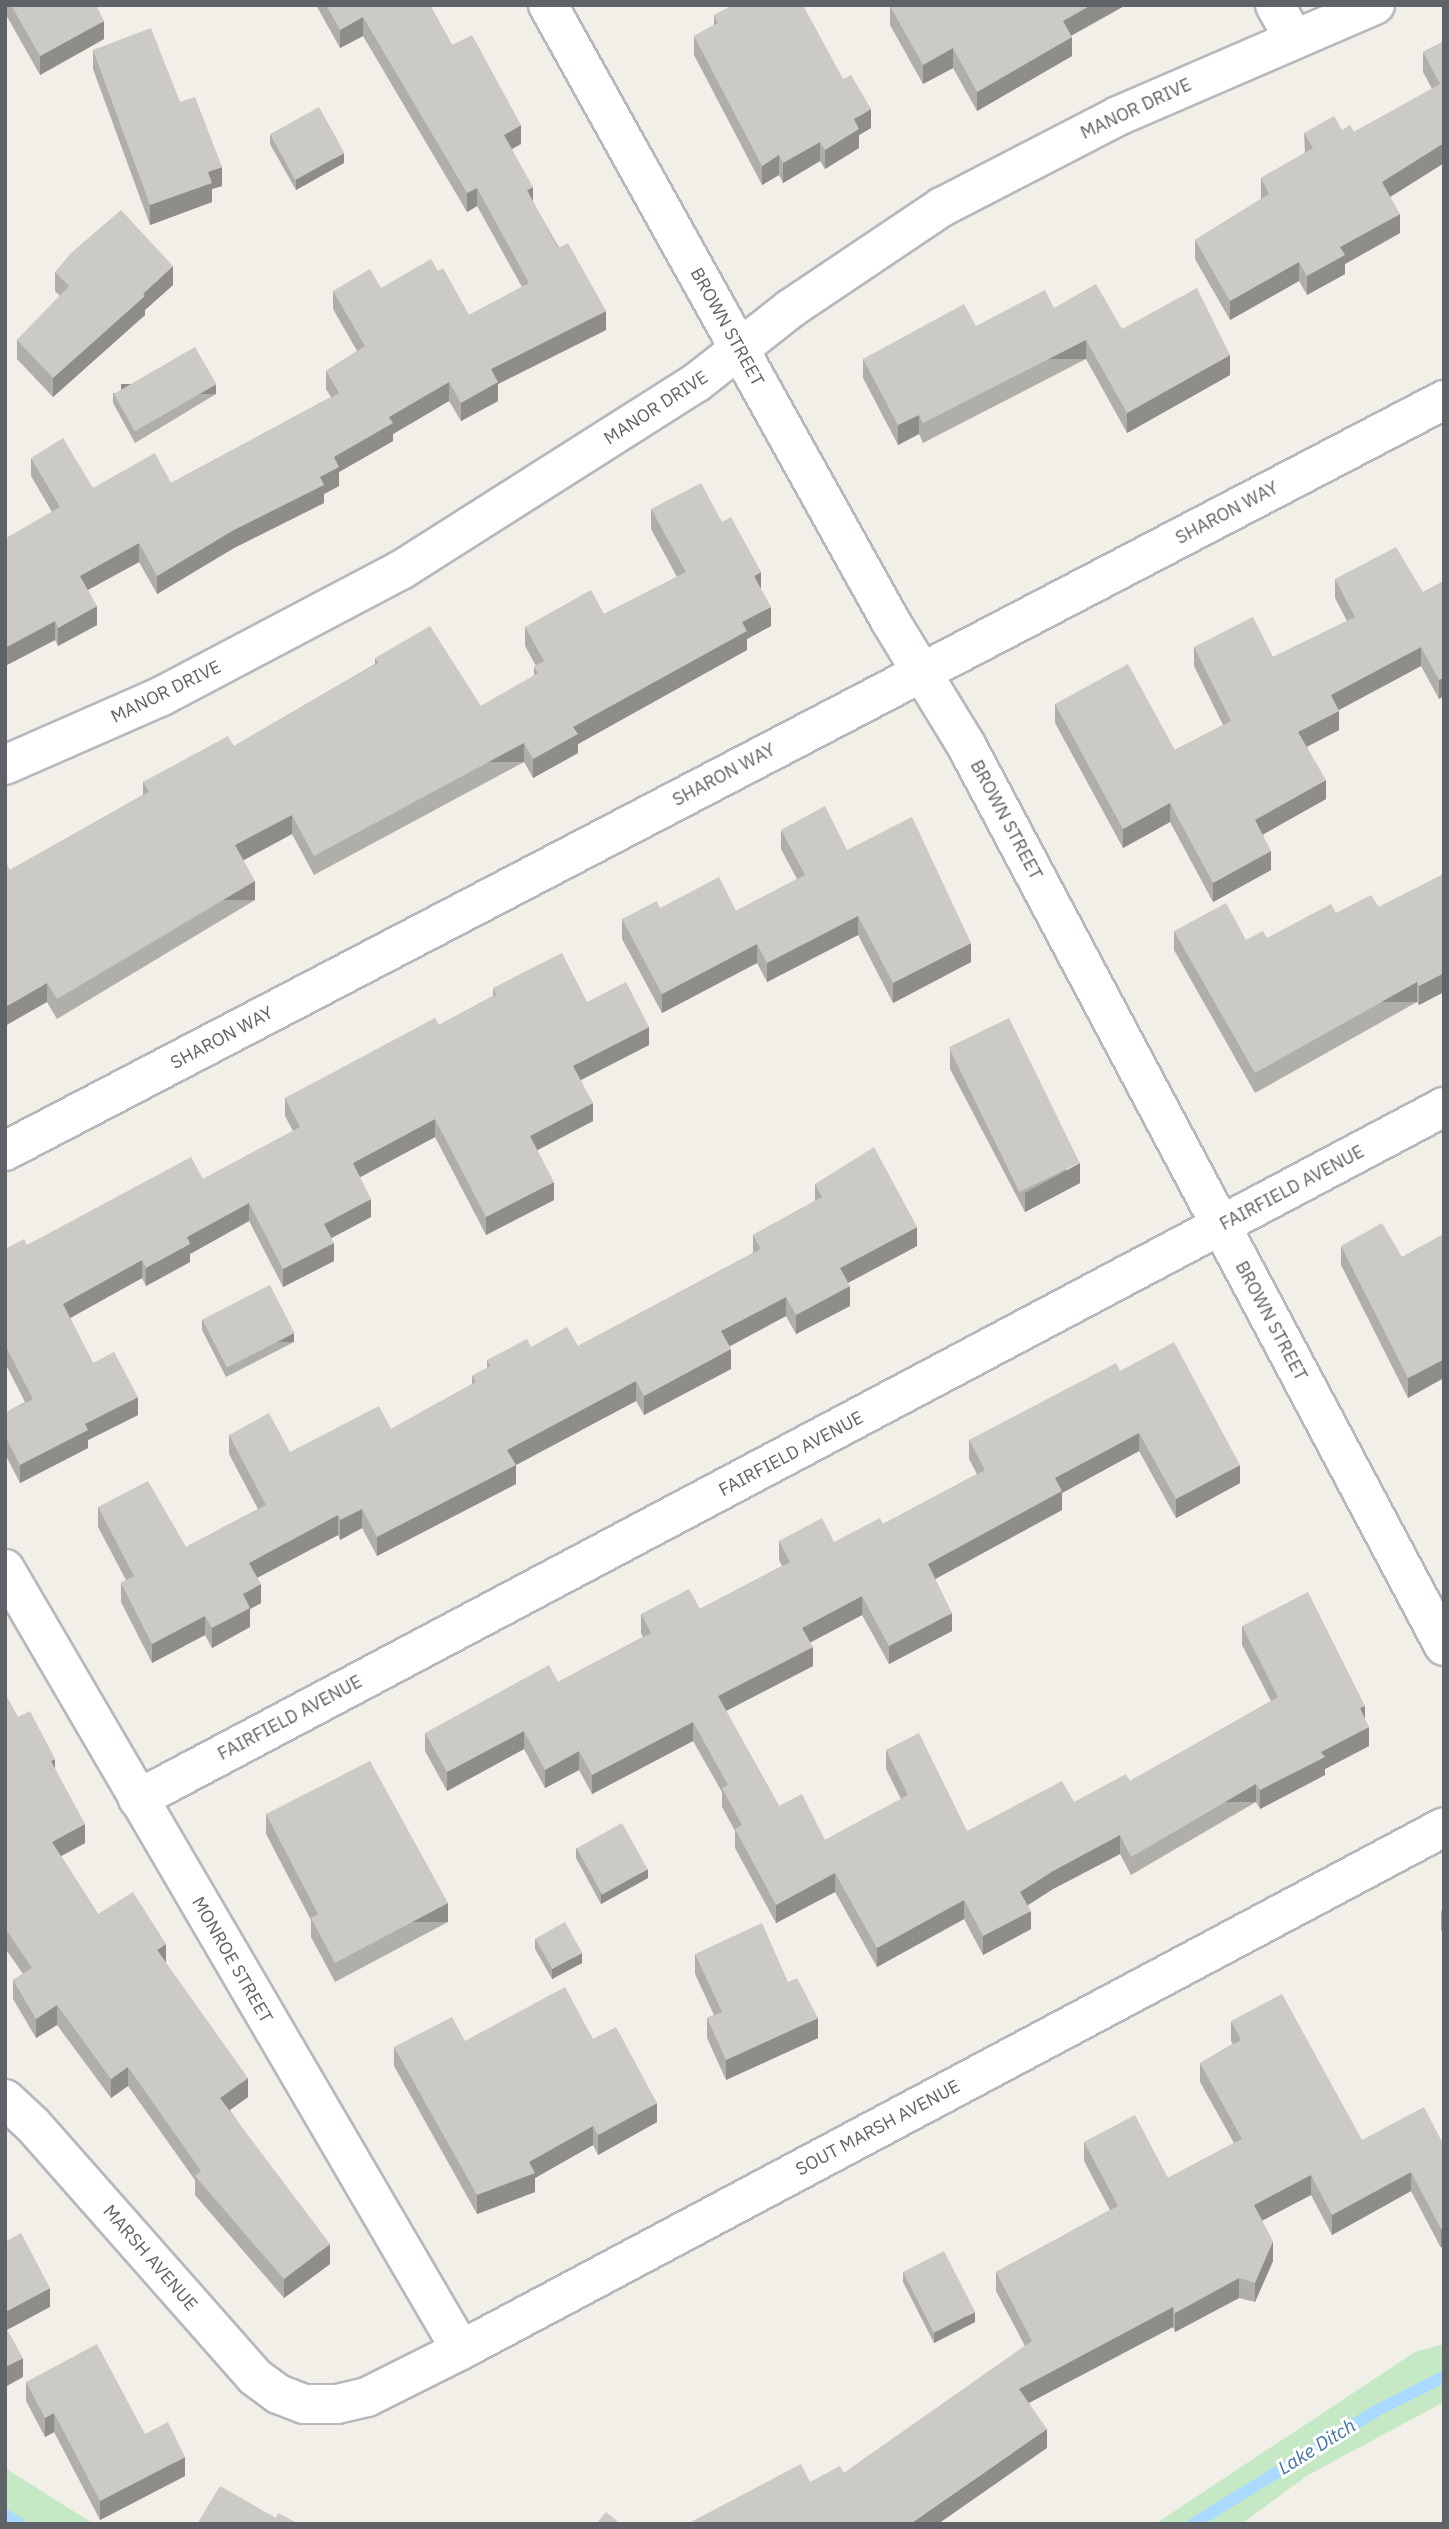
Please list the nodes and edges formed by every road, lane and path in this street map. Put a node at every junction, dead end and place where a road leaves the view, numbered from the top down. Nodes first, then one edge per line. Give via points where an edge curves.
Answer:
1 (548, 5) edge
2 (1275, 5) edge
3 (1375, 5) edge
4 (1294, 39) junction
5 (740, 350) junction
6 (1444, 400) edge
7 (922, 672) junction
8 (5, 765) edge
9 (1444, 1107) edge
10 (5, 1151) edge
11 (1220, 1225) junction
12 (5, 1569) edge
13 (1444, 1646) edge
14 (138, 1798) junction
15 (1444, 1827) edge
16 (5, 2099) edge
17 (461, 2350) junction
18 (304, 2404) joint

1 - 5 street, BROWN STREET
2 - 4 street
3 - 4 street, MANOR DRIVE
4 - 5 street, MANOR DRIVE via 1118,116 942,207 790,309
5 - 7 street, BROWN STREET
5 - 8 street, MANOR DRIVE via 401,570 160,697
6 - 7 street, SHARON WAY
7 - 10 street, SHARON WAY
7 - 11 street, BROWN STREET via 965,743
9 - 11 street, FAIRFIELD AVENUE
11 - 13 street, BROWN STREET
11 - 14 street, FAIRFIELD AVENUE
12 - 14 street, MONROE STREET
14 - 17 street, MONROE STREET
15 - 17 street, SOUT MARSH AVENUE
16 - 18 street, MARSH AVENUE via 255,2376 278,2394
17 - 18 street, SOUT MARSH AVENUE via 367,2397 337,2404

